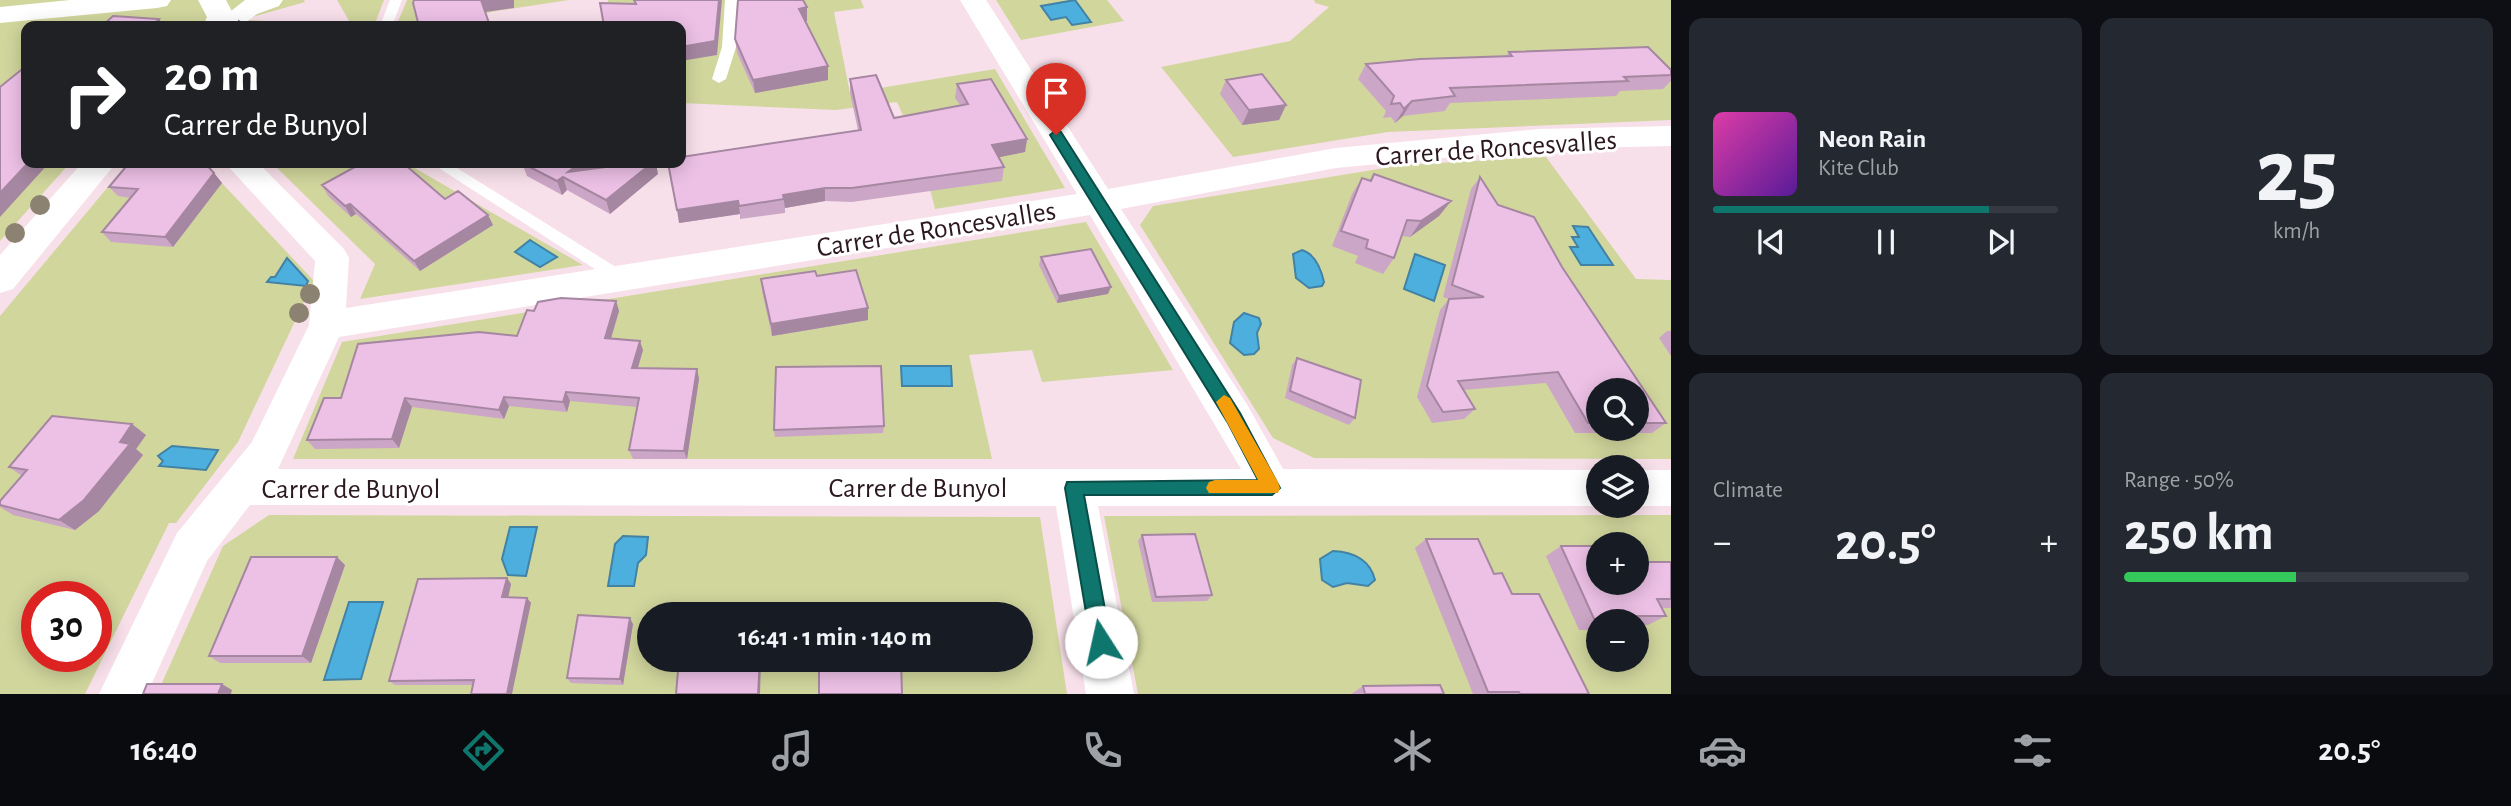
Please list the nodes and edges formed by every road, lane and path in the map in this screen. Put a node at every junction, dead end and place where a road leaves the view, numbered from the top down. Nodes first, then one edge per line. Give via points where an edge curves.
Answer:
1 (157, 0) edge
2 (212, 0) edge
3 (270, 0) edge
4 (396, 0) edge
5 (731, 0) edge
6 (972, 0) edge
7 (0, 15) edge
8 (219, 21) edge
9 (231, 21) edge
10 (388, 21) edge
11 (719, 79) dead end
12 (1671, 136) edge
13 (96, 168) edge
14 (245, 168) edge
15 (446, 168) edge
16 (1098, 202) junction
17 (621, 278) junction
18 (0, 279) edge
19 (327, 325) junction
20 (239, 487) junction
21 (1074, 488) junction
22 (1272, 488) junction
23 (1586, 488) edge
24 (1649, 488) edge
25 (1671, 488) edge
26 (122, 694) edge
27 (1110, 694) edge

1 - 7 street
2 - 8 street
3 - 9 street
4 - 10 lane
5 - 11 lane via 729,47
6 - 16 street
12 - 16 street, Carrer de Roncesvalles via 1539,139 1336,158
13 - 18 street
14 - 19 street via 332,258
15 - 17 lane
16 - 17 street, Carrer de Roncesvalles
16 - 22 street via 1234,418
17 - 19 street, Carrer de Roncesvalles
19 - 20 street via 266,454
20 - 21 street, Carrer de Bunyol
20 - 26 street via 192,547
21 - 22 street, Carrer de Bunyol
21 - 27 street
22 - 23 street, Carrer de Bunyol
24 - 25 street

